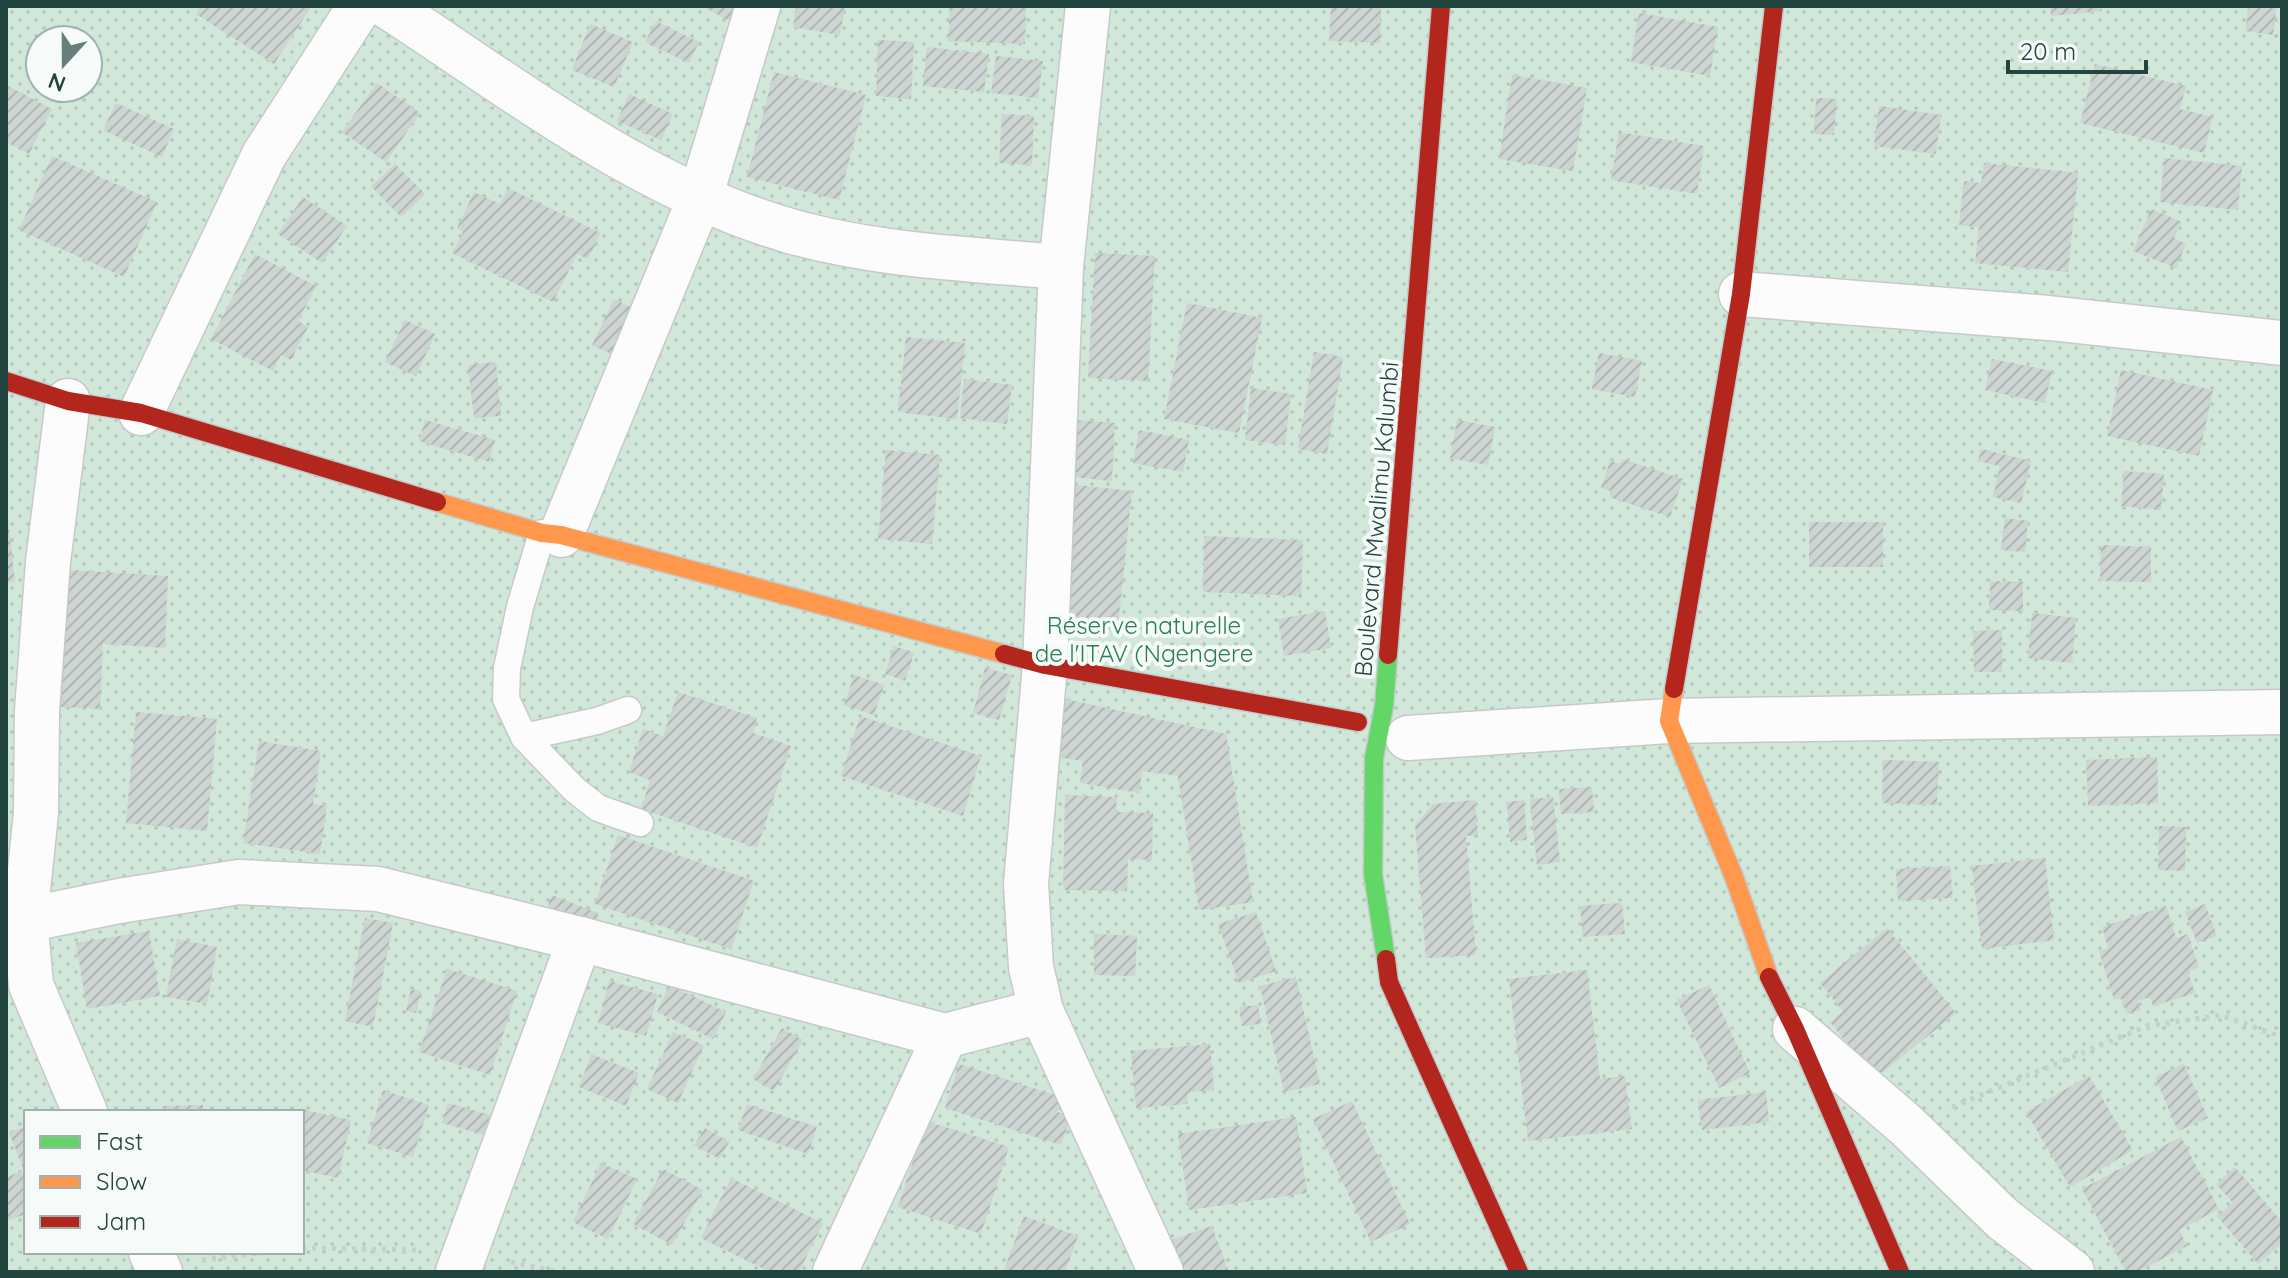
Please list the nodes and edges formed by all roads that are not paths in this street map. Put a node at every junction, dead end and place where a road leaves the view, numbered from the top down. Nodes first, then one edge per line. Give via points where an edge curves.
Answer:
1 (360, 6) edge
2 (387, 6) edge
3 (758, 6) edge
4 (1088, 6) edge
5 (1441, 6) edge
6 (1774, 6) edge
7 (700, 198) junction
8 (1061, 267) junction
9 (1741, 294) junction
10 (2282, 343) edge
11 (6, 381) edge
12 (68, 401) junction
13 (141, 413) junction
14 (552, 534) junction
15 (1045, 665) junction
16 (628, 710) dead end
17 (2282, 712) edge
18 (1669, 721) junction
19 (1358, 722) junction
20 (1389, 734) junction
21 (524, 737) junction
22 (640, 823) dead end
23 (16, 921) edge
24 (580, 939) junction
25 (1041, 1011) junction
26 (1795, 1029) junction
27 (945, 1036) junction
28 (84, 1110) edge
29 (458, 1272) edge
30 (835, 1272) edge
31 (1161, 1272) edge
32 (1519, 1272) edge
33 (1900, 1272) edge
34 (2072, 1272) edge

1 - 13 street via 264,155
2 - 7 street via 608,151
3 - 7 street
4 - 8 street
5 - 20 street, Boulevard Mwalimu Kalumbi
6 - 9 street
7 - 8 street via 789,231 886,251
7 - 14 street
8 - 15 street
9 - 10 street
9 - 18 street
11 - 12 street
12 - 13 street
12 - 23 street via 48,562 36,813
13 - 14 street
14 - 15 street
14 - 21 lane via 520,607 507,668 506,699
15 - 19 street
15 - 25 street via 1026,884 1031,967
16 - 21 lane
17 - 18 street
18 - 20 street
18 - 26 street via 1734,877 1765,970
19 - 20 street, Boulevard Mwalimu Kalumbi via 1364,713
19 - 20 street, Boulevard Mwalimu Kalumbi via 1358,743 1365,752
20 - 32 street, Boulevard Mwalimu Kalumbi via 1373,874 1389,982
21 - 22 lane via 598,808
23 - 24 street via 239,882 378,889
23 - 28 street via 31,985
24 - 27 street
24 - 29 street
25 - 27 street
25 - 31 street
26 - 33 street
26 - 34 street via 2003,1219
27 - 30 street

